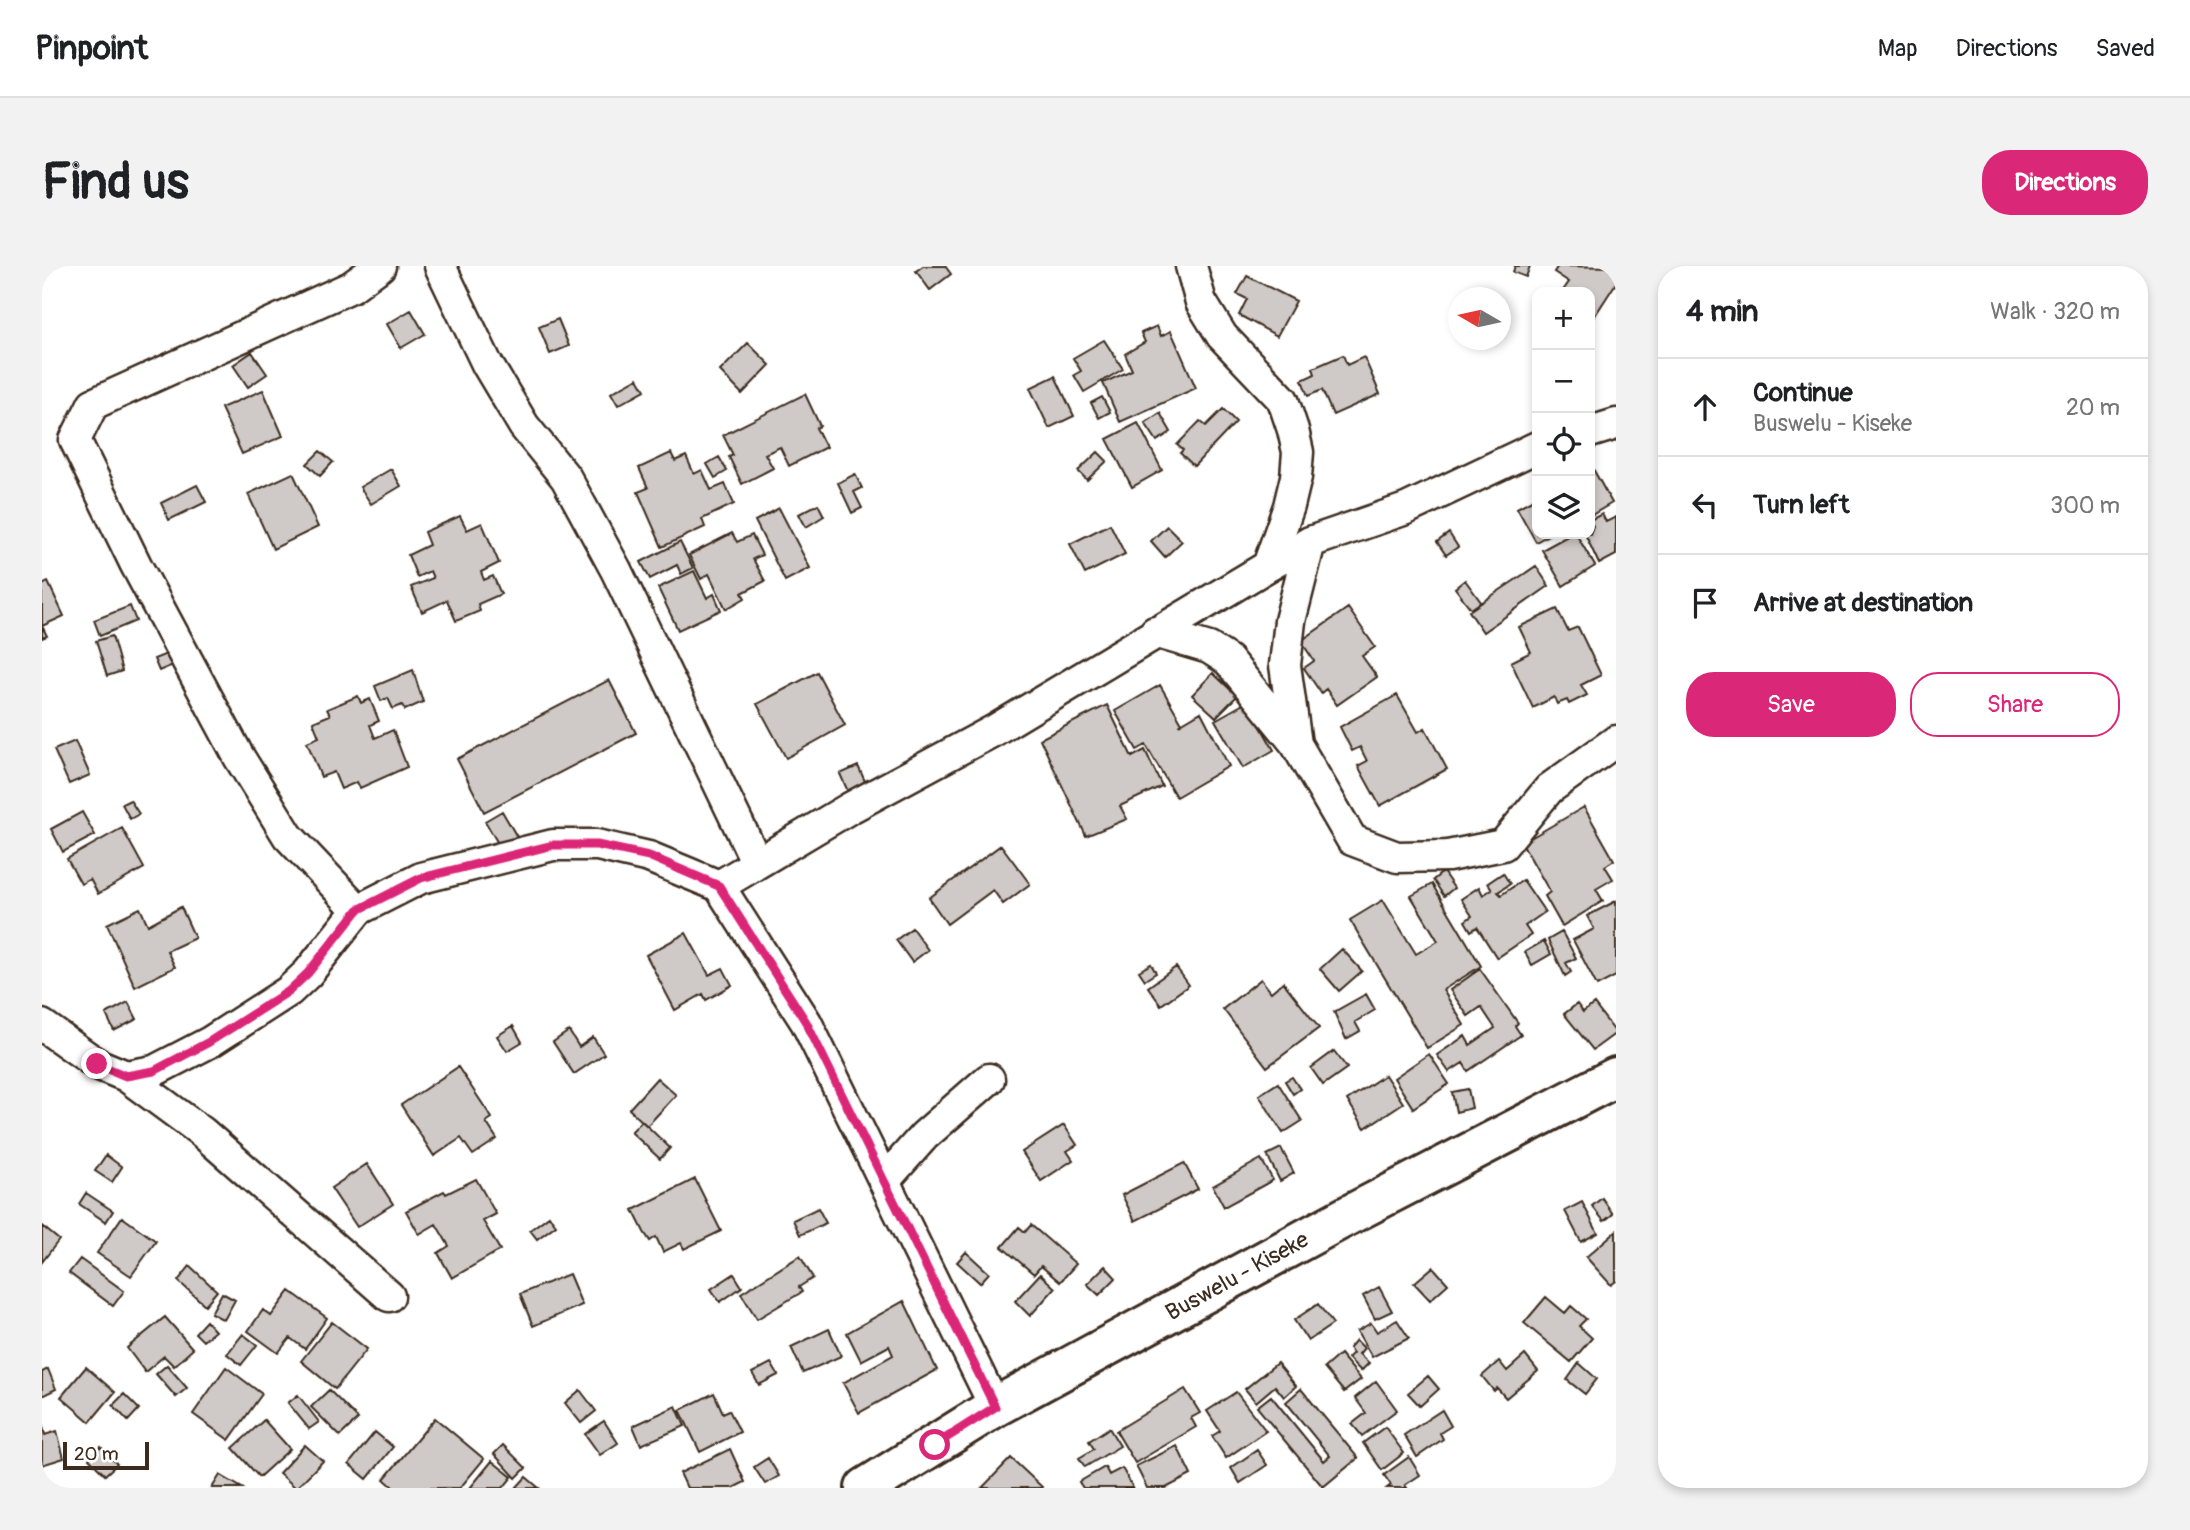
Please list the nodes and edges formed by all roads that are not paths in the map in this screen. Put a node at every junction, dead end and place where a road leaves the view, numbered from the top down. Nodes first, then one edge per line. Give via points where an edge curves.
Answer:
1 (380, 266) edge
2 (440, 266) edge
3 (1191, 266) edge
4 (1616, 424) edge
5 (1595, 430) edge
6 (1532, 449) edge
7 (1310, 542) junction
8 (1268, 566) junction
9 (1155, 632) junction
10 (1616, 741) edge
11 (1296, 744) junction
12 (757, 863) junction
13 (719, 886) junction
14 (358, 910) junction
15 (42, 1025) edge
16 (126, 1076) junction
17 (1616, 1077) edge
18 (989, 1079) dead end
19 (884, 1181) junction
20 (389, 1296) dead end
21 (995, 1407) junction
22 (865, 1488) edge

1 - 14 street via 351,287 93,404 75,440 239,757 288,836
2 - 12 street via 487,364 524,426 566,478 616,570
3 - 8 street via 1201,302 1222,336 1283,400 1293,430 1298,452 1296,477
4 - 5 street
6 - 7 street via 1406,509
7 - 8 street
7 - 11 street via 1290,621 1285,665
8 - 9 street
9 - 11 street via 1209,648 1228,660
9 - 12 street via 993,731
10 - 11 street via 1549,789 1503,845 1448,856 1397,857 1352,840
12 - 13 street
13 - 14 street via 649,856 597,845 553,845 421,878
13 - 19 street via 806,1022
14 - 16 street via 289,991 154,1071
15 - 16 street via 97,1064
16 - 20 street via 202,1132
17 - 21 main road, Buswelu - Kiseke
18 - 19 street via 924,1136
19 - 21 street
21 - 22 main road, Buswelu - Kiseke

